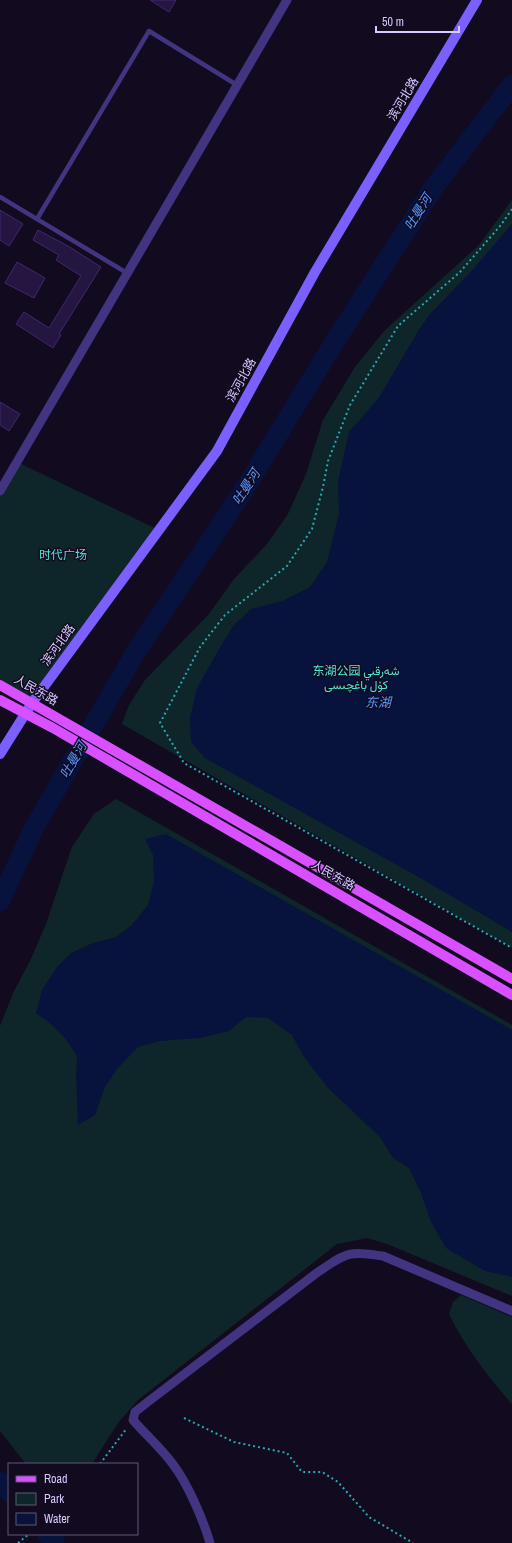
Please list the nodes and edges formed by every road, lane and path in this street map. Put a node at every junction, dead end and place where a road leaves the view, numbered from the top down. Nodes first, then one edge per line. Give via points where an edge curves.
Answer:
1 (287, 0) edge
2 (477, 0) edge
3 (237, 85) junction
4 (0, 197) edge
5 (512, 209) edge
6 (37, 219) junction
7 (127, 273) junction
8 (0, 491) edge
9 (0, 685) edge
10 (0, 700) edge
11 (32, 703) junction
12 (25, 714) junction
13 (0, 754) edge
14 (512, 948) edge
15 (512, 979) edge
16 (512, 995) edge
17 (512, 1311) edge
18 (184, 1418) dead end
19 (132, 1420) junction
20 (101, 1463) edge
21 (28, 1535) edge
22 (18, 1543) edge
23 (210, 1543) edge
24 (413, 1543) edge

1 - 3 street
2 - 11 main road, 滨河北路 via 315,272 216,451
3 - 6 lane via 149,31
3 - 7 street
4 - 6 lane
5 - 14 path via 460,272 398,326 350,405 328,461 312,529 287,566 225,615 200,647 160,723 184,763
6 - 7 lane
7 - 8 street
9 - 11 main road, 人民东路
10 - 12 main road, 人民东路
11 - 12 main road, 滨河北路
11 - 15 main road, 人民东路
12 - 13 main road, 滨河北路
12 - 16 main road, 人民东路 via 140,778
17 - 19 street via 383,1256 352,1254 312,1277 146,1403 135,1412
18 - 24 path via 234,1442 287,1453 302,1472 322,1472 338,1482 369,1517
19 - 20 path
19 - 23 street via 172,1463 205,1525
21 - 22 path

